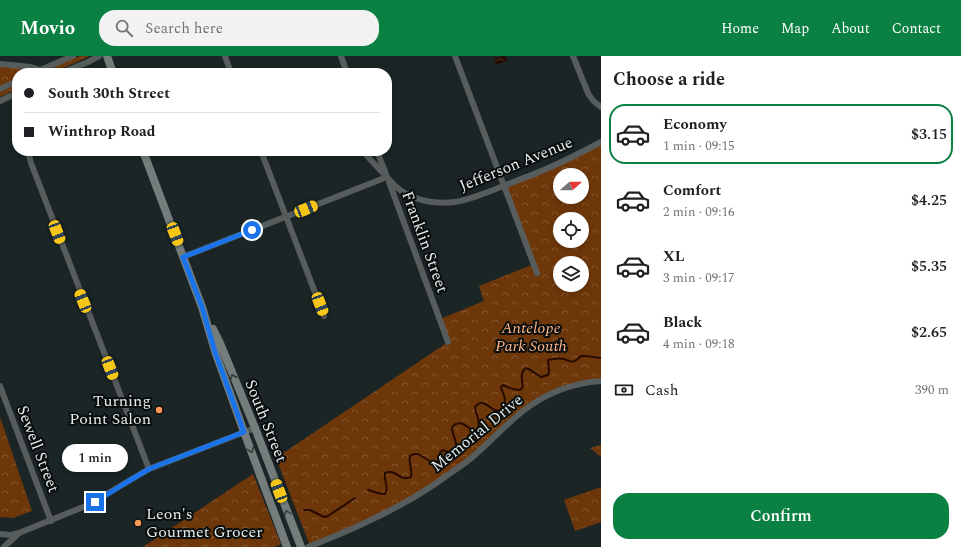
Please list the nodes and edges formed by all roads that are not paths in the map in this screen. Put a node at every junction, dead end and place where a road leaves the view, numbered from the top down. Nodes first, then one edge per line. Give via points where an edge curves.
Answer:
1 (73, 56) edge
2 (99, 56) edge
3 (107, 56) edge
4 (225, 56) edge
5 (341, 56) edge
6 (455, 56) edge
7 (573, 56) edge
8 (0, 64) edge
9 (34, 68) edge
10 (47, 68) edge
11 (73, 68) edge
12 (112, 68) edge
13 (229, 68) edge
14 (345, 68) edge
15 (12, 83) edge
16 (0, 89) edge
17 (12, 95) edge
18 (0, 101) edge
19 (601, 106) edge
20 (601, 142) edge
21 (29, 156) edge
22 (145, 156) edge
23 (263, 156) edge
24 (367, 156) edge
25 (379, 156) edge
26 (387, 177) junction
27 (505, 185) junction
28 (286, 217) junction
29 (183, 257) junction
30 (538, 273) dead end
31 (202, 307) junction
32 (324, 316) dead end
33 (448, 342) dead end
34 (601, 381) edge
35 (0, 386) edge
36 (255, 428) junction
37 (244, 432) junction
38 (149, 469) junction
39 (51, 521) junction
40 (19, 533) junction
41 (0, 534) edge
42 (4, 547) edge
43 (287, 547) edge
44 (301, 547) edge
45 (308, 547) edge

1 - 10 street
2 - 11 street
3 - 12 main road
4 - 13 street
5 - 14 street
6 - 27 street
7 - 19 street via 588,93
8 - 9 street
15 - 16 street
17 - 18 street
20 - 27 street, Jefferson Avenue via 554,166
21 - 38 street
22 - 29 main road, South Street
23 - 28 street
24 - 26 street, Jefferson Avenue
25 - 26 street, Franklin Street
26 - 27 street, Jefferson Avenue via 393,185 408,195 420,200 445,203 467,199
26 - 28 street
26 - 33 street, Franklin Street
27 - 30 street
28 - 29 street
28 - 32 street
29 - 31 main road, South Street
36 -> 31 main road, South Street via 220,343
31 - 37 main road, South Street via 215,352
34 - 45 street, Memorial Drive via 573,385 543,397 523,411 470,459 416,496 366,523
35 - 39 street, Sewell Street
36 - 37 street
44 -> 36 main road, South Street
37 - 38 street
37 -> 43 main road, South Street
38 - 39 street via 95,502
39 - 40 street
40 - 41 street
40 - 42 street

